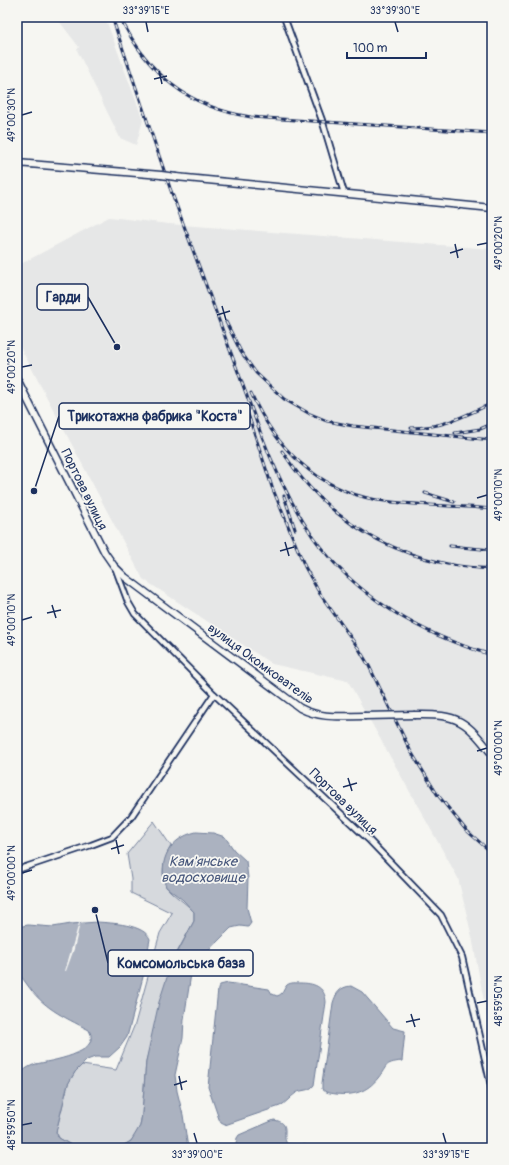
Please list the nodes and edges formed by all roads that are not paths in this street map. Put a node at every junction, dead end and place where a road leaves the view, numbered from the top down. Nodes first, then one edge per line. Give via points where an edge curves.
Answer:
1 (284, 17) edge
2 (17, 163) edge
3 (344, 193) junction
4 (492, 208) edge
5 (17, 379) edge
6 (114, 566) junction
7 (138, 586) joint
8 (214, 694) junction
9 (492, 754) edge
10 (17, 870) edge
11 (492, 1090) edge

1 - 3 street via 323,123
2 - 3 street, bridge
3 - 4 street
5 - 6 street, Портова вулиця via 97,539
6 - 7 street, Портова вулиця
6 - 8 street, Портова вулиця via 135,614
7 - 9 street, вулиця Окомкователів, bridge via 309,713 329,717 441,715 465,724 474,731
8 - 10 street via 131,818 112,837
8 - 11 street, Портова вулиця via 368,839 441,915 462,957

